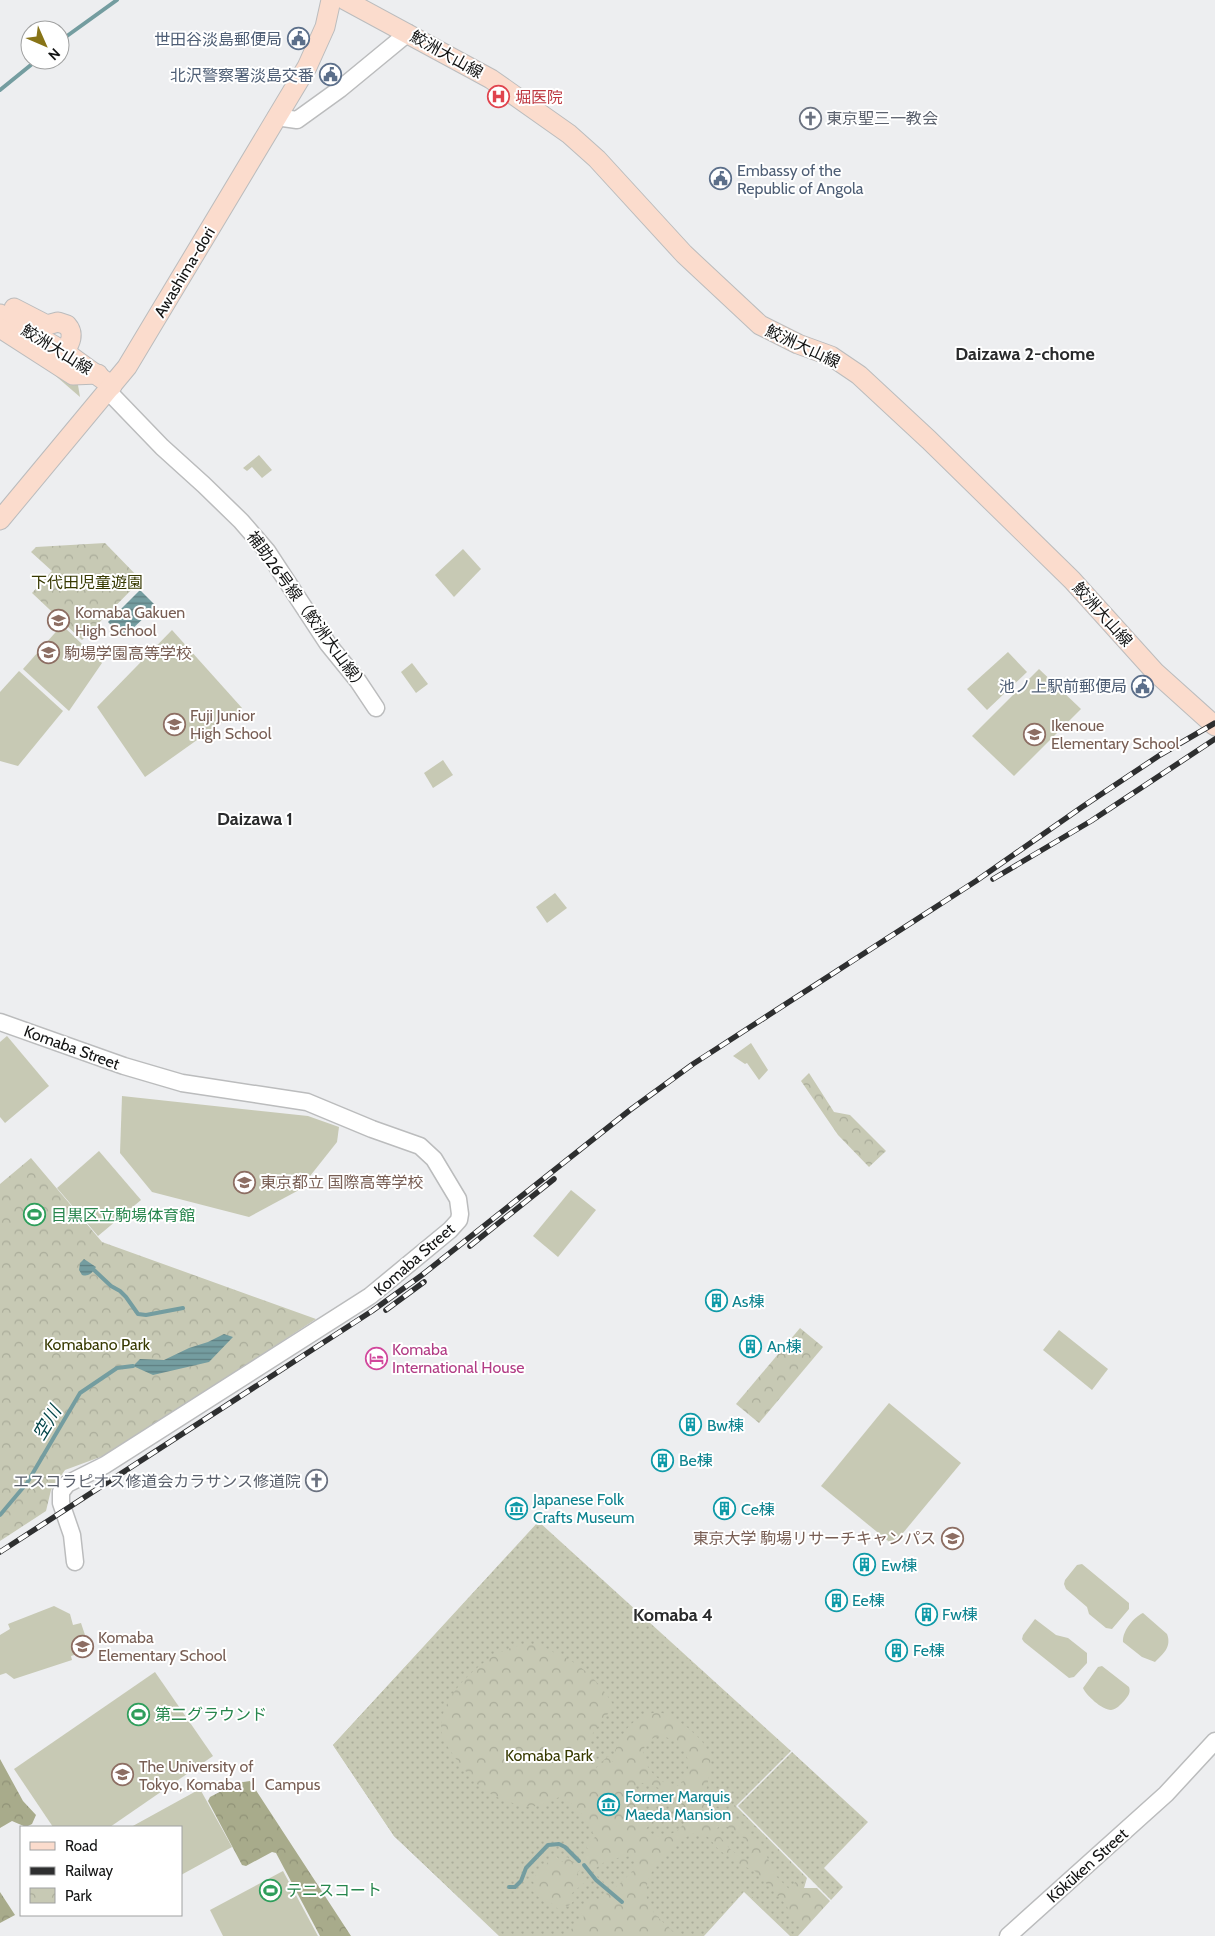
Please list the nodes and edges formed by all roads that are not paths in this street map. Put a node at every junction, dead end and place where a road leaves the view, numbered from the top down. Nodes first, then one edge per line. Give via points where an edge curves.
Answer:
1 (331, 0) edge
2 (346, 0) edge
3 (408, 33) junction
4 (276, 117) junction
5 (0, 301) edge
6 (0, 314) edge
7 (0, 328) edge
8 (65, 352) junction
9 (106, 384) junction
10 (0, 520) edge
11 (376, 708) dead end
12 (1210, 722) edge
13 (0, 1022) edge
14 (75, 1562) dead end
15 (1215, 1742) edge
16 (1008, 1936) edge

1 - 4 main road, Awashima-dori via 325,27 307,67
2 - 3 main road, 鮫洲大山線
3 - 4 street via 297,120
3 - 12 main road, 鮫洲大山線 via 491,79 569,134 597,159 684,254 760,325 831,356 859,375 1072,580 1155,672
4 - 9 main road, Awashima-dori via 127,367
5 - 8 main road via 44,324 58,322 67,325 71,337
6 - 8 main road, 鮫洲大山線
7 - 9 main road via 73,375
8 - 9 main road, 鮫洲大山線
9 - 10 main road, Awashima-dori
9 - 11 street, 補助26号線（鮫洲大山線） via 162,447 241,521 267,551 328,644
13 - 14 street, Komaba Street via 182,1083 307,1102 420,1146 434,1158 460,1208 458,1220 450,1230 370,1296 106,1465 66,1484 61,1492 61,1503 72,1535
15 - 16 street, Kōkūken Street via 1166,1794

